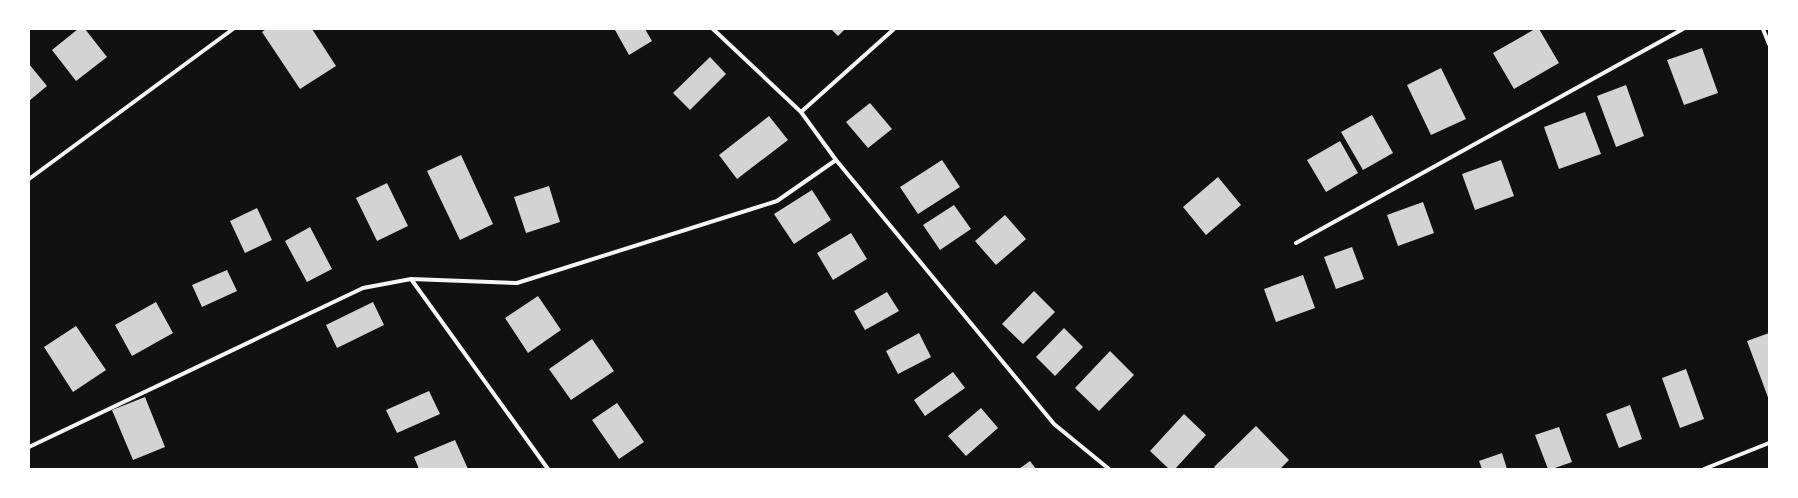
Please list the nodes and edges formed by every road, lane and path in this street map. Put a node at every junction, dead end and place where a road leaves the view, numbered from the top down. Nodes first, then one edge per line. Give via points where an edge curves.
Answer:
1 (233, 29) edge
2 (713, 29) edge
3 (894, 29) edge
4 (1683, 29) edge
5 (1763, 29) edge
6 (1769, 44) edge
7 (801, 112) junction
8 (836, 160) junction
9 (29, 179) edge
10 (1296, 243) dead end
11 (411, 279) junction
12 (1769, 443) edge
13 (29, 447) edge
14 (548, 469) edge
15 (1109, 469) edge
16 (1704, 469) edge

1 - 9 street
2 - 7 street
3 - 7 street
4 - 10 street
5 - 6 street
7 - 8 street
8 - 11 street via 777,201 517,283
8 - 15 street via 1054,424
11 - 13 street via 363,288
11 - 14 street
12 - 16 street

